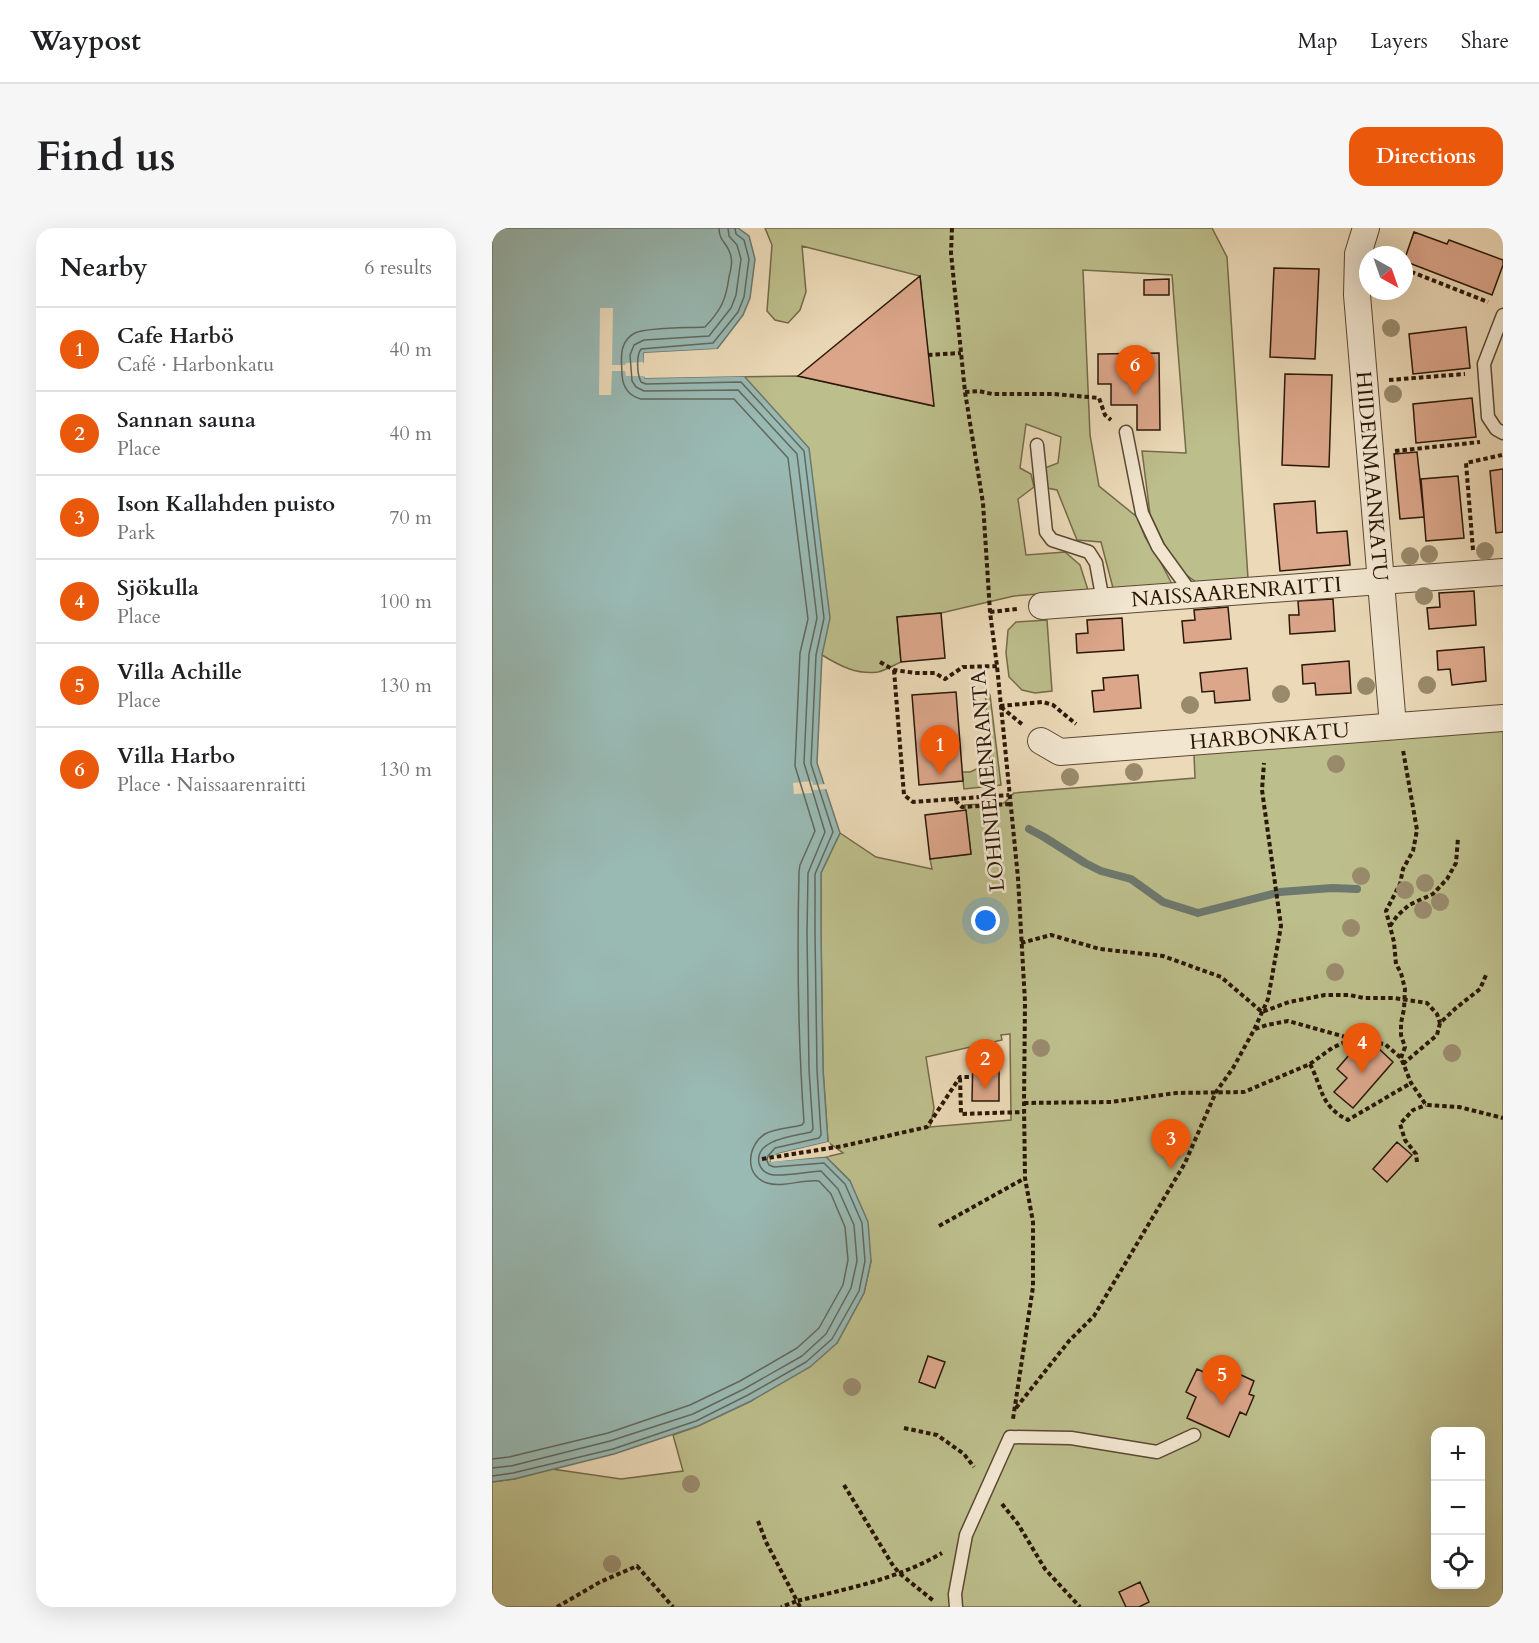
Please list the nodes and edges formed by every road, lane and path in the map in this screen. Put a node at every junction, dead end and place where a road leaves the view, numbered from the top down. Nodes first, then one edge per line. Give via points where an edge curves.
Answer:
1 (952, 228) edge
2 (1366, 228) edge
3 (1413, 272) edge
4 (1494, 304) dead end
5 (1503, 315) edge
6 (961, 353) junction
7 (928, 355) dead end
8 (1463, 374) dead end
9 (1399, 380) dead end
10 (965, 392) junction
11 (1126, 432) joint
12 (1503, 433) edge
13 (1469, 444) dead end
14 (1038, 445) dead end
15 (1403, 450) dead end
16 (1503, 454) edge
17 (1473, 544) dead end
18 (1503, 572) edge
19 (1381, 582) junction
20 (1193, 595) junction
21 (1103, 601) junction
22 (1042, 606) dead end
23 (880, 663) dead end
24 (997, 666) junction
25 (894, 670) junction
26 (1000, 706) junction
27 (1014, 718) dead end
28 (1503, 718) edge
29 (1392, 726) junction
30 (1266, 736) junction
31 (1041, 741) dead end
32 (1009, 795) junction
33 (954, 799) junction
34 (1010, 804) junction
35 (1458, 838) dead end
36 (1390, 926) junction
37 (1021, 943) junction
38 (1486, 975) dead end
39 (1405, 1000) junction
40 (1262, 1012) junction
41 (1440, 1023) junction
42 (1254, 1030) junction
43 (1360, 1041) junction
44 (1368, 1042) junction
45 (1355, 1059) dead end
46 (1401, 1059) junction
47 (1310, 1064) junction
48 (1403, 1064) junction
49 (972, 1077) dead end
50 (960, 1078) junction
51 (1411, 1083) junction
52 (1216, 1092) junction
53 (1023, 1102) junction
54 (1426, 1104) junction
55 (1024, 1112) junction
56 (1503, 1118) edge
57 (762, 1159) dead end
58 (1417, 1162) dead end
59 (1025, 1178) junction
60 (939, 1226) dead end
61 (1014, 1410) junction
62 (904, 1428) dead end
63 (1194, 1436) dead end
64 (1010, 1437) junction
65 (844, 1485) dead end
66 (989, 1486) junction
67 (758, 1521) dead end
68 (966, 1535) junction
69 (899, 1573) junction
70 (797, 1601) junction
71 (557, 1607) edge
72 (673, 1607) edge
73 (781, 1607) edge
74 (800, 1607) edge
75 (939, 1607) edge
76 (956, 1607) edge
77 (1080, 1607) edge

1 - 6 path, LOHINIEMENRANTA
2 - 19 street, HIIDENMAANKATU via 1358,254 1358,295
3 - 4 path
5 - 12 lane via 1485,364 1488,417
6 - 7 path
6 - 10 path, LOHINIEMENRANTA
8 - 9 path
10 - 11 path via 1099,398 1106,415
10 - 24 path, LOHINIEMENRANTA via 983,503
11 - 20 lane via 1142,513 1158,547
13 - 15 path
14 - 21 lane via 1046,532 1052,540 1089,552 1096,562
16 - 17 path via 1466,463
18 - 19 street, NAISSAARENRAITTI
19 - 20 street, NAISSAARENRAITTI
19 - 29 street, HIIDENMAANKATU
20 - 21 street, NAISSAARENRAITTI
21 - 22 street, NAISSAARENRAITTI
23 - 25 path
24 - 25 path via 963,667 945,679 935,673
24 - 26 path, LOHINIEMENRANTA
25 - 33 path via 904,795 913,802
26 - 27 path
26 - 32 path, LOHINIEMENRANTA
28 - 29 street, HARBONKATU
29 - 30 street, HARBONKATU
29 - 36 path via 1401,740 1417,830 1413,851 1386,911
30 - 31 street, HARBONKATU via 1060,752
30 - 40 path via 1262,789 1281,926 1268,999
32 - 33 path
32 - 34 path, LOHINIEMENRANTA
33 - 34 path via 962,807
34 - 37 path, LOHINIEMENRANTA
35 - 36 path via 1456,863 1447,879 1433,894 1410,905
36 - 39 path
37 - 40 path via 1051,935 1100,949 1162,956 1221,977
37 - 53 path, LOHINIEMENRANTA via 1025,1002
38 - 41 path via 1480,989
39 - 40 path via 1325,994
39 - 41 path via 1427,1003
39 - 46 path via 1401,1035 1405,1047
40 - 42 path
41 - 48 path via 1437,1035
42 - 43 path via 1287,1021
42 - 52 path
43 - 44 path
43 - 47 path via 1345,1042
44 - 45 path
44 - 46 path via 1385,1044
46 - 48 path
47 - 51 path via 1323,1098 1335,1114 1348,1120
47 - 52 path via 1244,1092
48 - 51 path
49 - 50 path
50 - 55 path via 961,1114
50 - 57 path via 927,1127
51 - 54 path
52 - 53 path via 1111,1102
52 - 61 path via 1185,1163 1094,1316
53 - 55 path, LOHINIEMENRANTA
54 - 56 path
54 - 58 path via 1413,1110 1400,1124
55 - 59 path, LOHINIEMENRANTA
59 - 60 path
59 - 61 path, LOHINIEMENRANTA via 1033,1222 1034,1287
61 - 64 path, LOHINIEMENRANTA
62 - 66 path via 937,1435 964,1455
63 - 64 lane via 1157,1452 1071,1438
64 - 66 lane
65 - 69 path
66 - 68 lane
66 - 77 path via 1045,1569
67 - 70 path
68 - 69 path via 954,1546
68 - 76 lane
69 - 70 path
69 - 75 path
70 - 73 path
70 - 74 path
71 - 72 path via 637,1566

